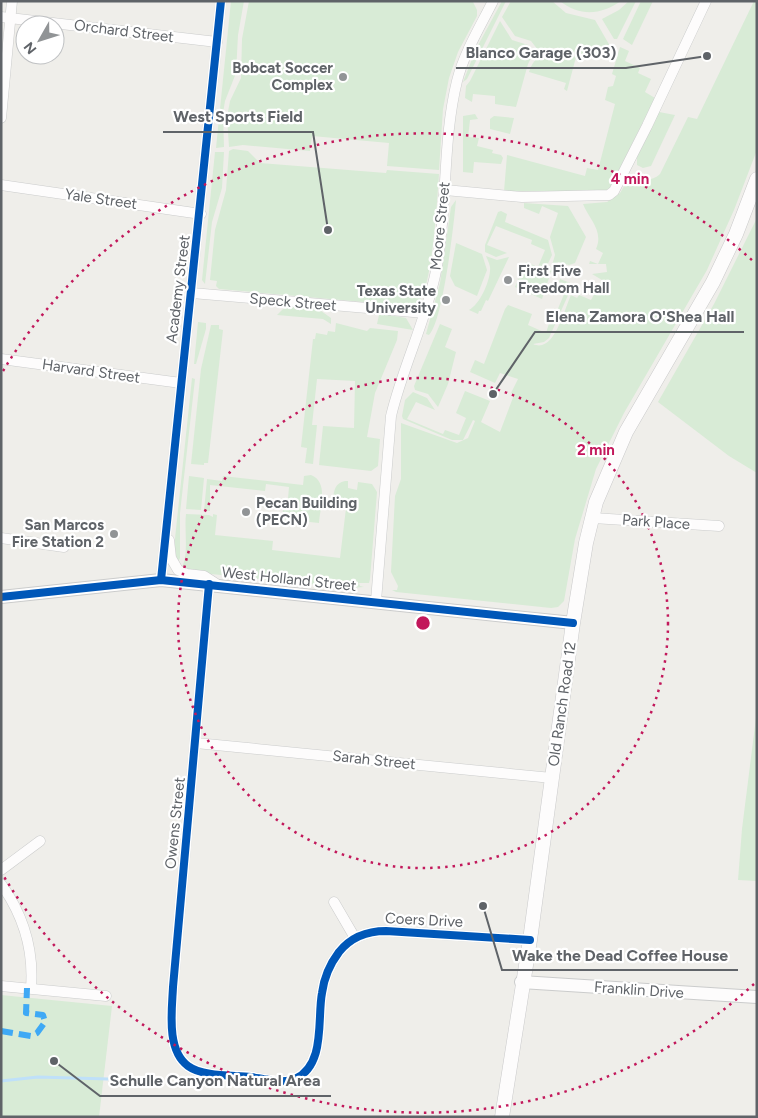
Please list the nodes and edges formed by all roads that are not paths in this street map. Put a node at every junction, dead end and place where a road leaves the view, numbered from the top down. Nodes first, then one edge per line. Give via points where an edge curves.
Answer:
1 (12, 1) edge
2 (221, 1) edge
3 (493, 1) edge
4 (706, 1) edge
5 (6, 18) edge
6 (217, 42) junction
7 (1, 118) edge
8 (757, 179) edge
9 (1, 185) edge
10 (445, 190) junction
11 (201, 214) junction
12 (192, 293) junction
13 (425, 313) junction
14 (1, 359) edge
15 (181, 383) junction
16 (592, 518) junction
17 (719, 526) dead end
18 (165, 534) junction
19 (1, 538) edge
20 (64, 547) dead end
21 (161, 580) junction
22 (214, 585) junction
23 (1, 596) edge
24 (376, 601) junction
25 (573, 623) junction
26 (196, 743) junction
27 (552, 778) junction
28 (40, 841) dead end
29 (1, 870) edge
30 (1, 884) edge
31 (334, 902) dead end
32 (355, 938) junction
33 (530, 940) junction
34 (521, 982) junction
35 (1, 986) edge
36 (31, 988) junction
37 (106, 996) dead end
38 (757, 998) edge
39 (502, 1117) edge

1 - 5 street
2 - 6 street, Academy Street
3 - 10 street, Moore Street via 463,61 456,84
4 - 10 street via 639,142 609,195 522,197
5 - 6 street, Orchard Street
5 - 7 street
6 - 11 street, Academy Street
8 - 16 main road, Old Ranch Road 12 via 713,282 622,439
9 - 11 street, Yale Street
10 - 13 street, Moore Street via 440,246
11 - 12 street, Academy Street
12 - 13 street, Speck Street
12 - 15 street, Academy Street
13 - 24 street, Moore Street via 396,393 388,431
14 - 15 street, Harvard Street
15 - 18 street, Academy Street
16 - 17 street, Park Place
16 - 25 main road, Old Ranch Road 12
18 - 21 street, Academy Street
18 - 22 street via 171,542 171,558 178,570 204,576
19 - 20 street
21 - 22 street, West Holland Street
21 - 23 street, West Holland Street
22 - 24 street, West Holland Street
22 - 26 street, Owens Street
24 - 25 street, West Holland Street
25 - 27 main road, Old Ranch Road 12
26 - 27 street, Sarah Street
26 - 32 street, Owens Street via 173,987 173,1035 183,1062 200,1071 285,1081 302,1075 316,1051 320,1000 326,973 342,949
27 - 33 main road, Old Ranch Road 12
28 - 29 street
30 - 36 street via 28,939 32,961
31 - 32 street
32 - 33 street, Coers Drive via 386,931
33 - 34 main road, Old Ranch Road 12
34 - 38 street, Franklin Drive
34 - 39 main road, Old Ranch Road 12
35 - 36 street
36 - 37 street

